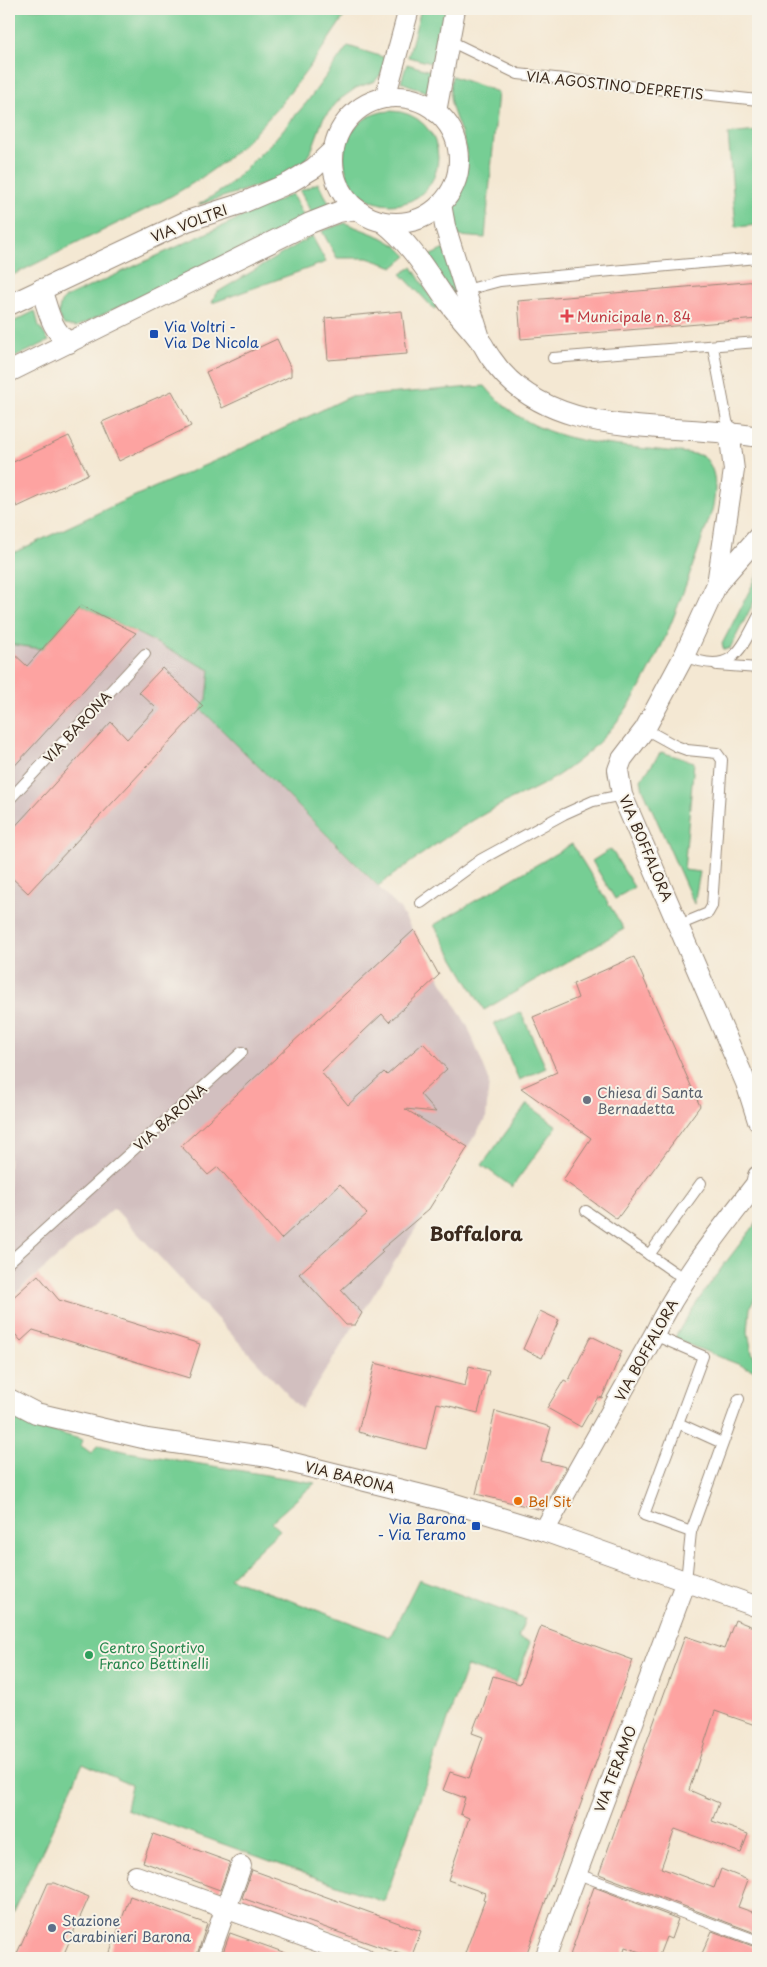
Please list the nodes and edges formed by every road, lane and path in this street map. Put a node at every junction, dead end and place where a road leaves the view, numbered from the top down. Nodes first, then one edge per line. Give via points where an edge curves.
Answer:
1 (409, 9) edge
2 (456, 9) edge
3 (450, 40) junction
4 (385, 98) junction
5 (758, 100) edge
6 (436, 112) junction
7 (333, 150) junction
8 (440, 204) junction
9 (357, 209) junction
10 (383, 222) junction
11 (758, 258) edge
12 (41, 289) junction
13 (466, 290) junction
14 (9, 305) edge
15 (481, 342) junction
16 (758, 342) edge
17 (69, 343) junction
18 (712, 347) junction
19 (553, 358) dead end
20 (9, 372) edge
21 (729, 431) junction
22 (758, 437) edge
23 (758, 537) edge
24 (717, 584) junction
25 (758, 617) edge
26 (145, 654) dead end
27 (684, 656) junction
28 (714, 664) junction
29 (758, 668) edge
30 (645, 729) junction
31 (622, 795) junction
32 (9, 800) edge
33 (421, 903) dead end
34 (679, 925) junction
35 (242, 1052) dead end
36 (758, 1121) edge
37 (758, 1176) edge
38 (701, 1183) dead end
39 (586, 1211) dead end
40 (649, 1255) junction
41 (9, 1262) edge
42 (686, 1278) junction
43 (654, 1335) junction
44 (9, 1399) edge
45 (739, 1399) dead end
46 (678, 1423) junction
47 (722, 1443) junction
48 (544, 1531) junction
49 (690, 1532) junction
50 (686, 1581) junction
51 (758, 1607) edge
52 (241, 1866) dead end
53 (575, 1873) junction
54 (136, 1876) dead end
55 (226, 1908) junction
56 (758, 1941) edge
57 (208, 1958) edge
58 (364, 1958) edge
59 (545, 1958) edge

1 - 4 street
2 - 3 street
3 - 5 lane, VIA AGOSTINO DEPRETIS via 518,74
3 - 6 street
4 - 6 street via 410,99
4 - 7 street via 368,103 350,116 340,129
6 - 8 street via 452,132 458,154 454,185
7 - 9 street via 333,170 338,183
7 - 12 street, VIA VOLTRI via 314,168 289,183 240,204 187,221
8 - 10 street via 414,220
8 - 13 street
9 - 10 street
9 - 17 street via 338,212 310,223
10 - 15 street via 413,249 446,299
11 - 13 lane via 525,278
12 - 14 street, VIA VOLTRI
12 - 17 street via 52,324 58,335
13 - 15 street
15 - 21 street via 501,371 526,394 546,406 594,420
16 - 18 lane
17 - 20 street
18 - 19 lane
18 - 21 lane
21 - 22 street
21 - 24 street, VIA BOFFALORA via 734,470
23 - 24 street, VIA BOFFALORA
24 - 27 street, VIA BOFFALORA
25 - 28 lane via 742,649
26 - 32 lane, VIA BARONA
27 - 28 lane
27 - 30 street, VIA BOFFALORA
28 - 29 lane
30 - 31 street, VIA BOFFALORA via 620,765 618,776
30 - 34 lane via 687,750 717,753 722,760 712,906 708,912
31 - 33 lane via 593,801 564,814 480,860
31 - 34 street, VIA BOFFALORA
34 - 36 street, VIA BOFFALORA via 746,1083
35 - 41 lane, VIA BARONA
37 - 42 street, VIA BOFFALORA via 756,1184
38 - 40 lane
39 - 40 lane
40 - 42 lane
42 - 43 street, VIA BOFFALORA
43 - 46 lane via 704,1356
43 - 48 street, VIA BOFFALORA
44 - 48 street, VIA BARONA via 36,1413 148,1439 269,1457 442,1500
45 - 47 lane
46 - 47 lane
46 - 49 lane via 644,1515
47 - 49 lane
48 - 50 street, VIA BARONA
49 - 50 lane
50 - 51 street, VIA BARONA
50 - 53 street, VIA TERAMO
52 - 55 street
53 - 56 lane
53 - 59 street, VIA TERAMO
54 - 55 street
55 - 57 street
55 - 58 street

